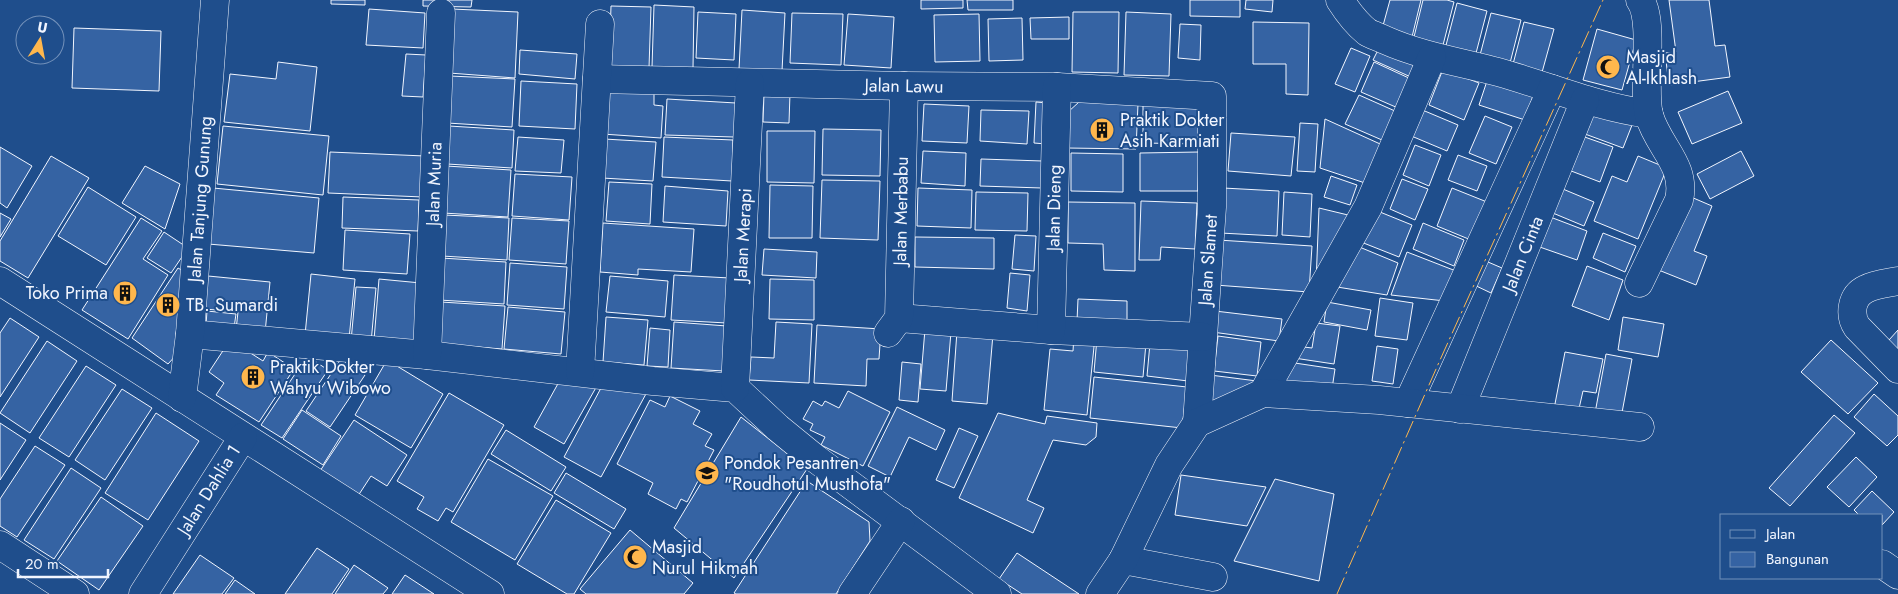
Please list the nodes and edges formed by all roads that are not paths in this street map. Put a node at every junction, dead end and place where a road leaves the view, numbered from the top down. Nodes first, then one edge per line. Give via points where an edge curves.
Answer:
1 (216, 0) edge
2 (1340, 0) edge
3 (1640, 0) edge
4 (441, 13) dead end
5 (600, 24) dead end
6 (1432, 57) junction
7 (597, 79) junction
8 (750, 82) junction
9 (904, 86) junction
10 (1057, 87) junction
11 (1552, 90) junction
12 (1212, 96) joint
13 (1586, 100) junction
14 (1649, 114) junction
15 (0, 281) edge
16 (1898, 281) edge
17 (1639, 283) dead end
18 (1051, 330) junction
19 (190, 334) junction
20 (1203, 337) junction
21 (427, 355) junction
22 (1898, 369) edge
23 (580, 372) junction
24 (735, 388) junction
25 (1263, 393) junction
26 (182, 398) junction
27 (1408, 403) junction
28 (1460, 409) junction
29 (1197, 423) junction
30 (1640, 427) dead end
31 (243, 437) junction
32 (901, 521) junction
33 (0, 545) edge
34 (1123, 560) junction
35 (1883, 565) edge
36 (1898, 575) edge
37 (1213, 577) dead end
38 (75, 594) edge
39 (143, 594) edge
40 (490, 594) edge
41 (852, 594) edge
42 (997, 594) edge
43 (1100, 594) edge

1 - 19 street, Jalan Tanjung Gunung
2 - 6 street via 1367,32
3 - 14 street via 1647,26
4 - 21 street, Jalan Muria
5 - 7 street
6 - 11 street via 1498,72
6 - 25 street via 1368,207
7 - 8 street, Jalan Lawu
7 - 23 street
8 - 9 street, Jalan Lawu
8 - 24 street, Jalan Merapi
9 - 10 street, Jalan Lawu
9 - 18 street, Jalan Merbabu via 894,326
10 - 12 street, Jalan Lawu
10 - 18 street, Jalan Dieng
11 - 13 street
11 - 27 street
12 - 20 street, Jalan Slamet via 1212,207
13 - 14 street
13 - 28 street, Jalan Cinta
14 - 17 street via 1659,141 1679,170 1682,187 1679,200
15 - 26 street
16 - 22 street via 1866,289 1858,295 1853,304 1852,320
18 - 20 street
19 - 21 street
19 - 26 street, Jalan Tanjung Gunung
20 - 29 street, Jalan Slamet
21 - 23 street
23 - 24 street
24 - 32 street via 816,459
25 - 27 street
25 - 29 street
26 - 31 street
27 - 28 street
28 - 30 street
29 - 34 street via 1170,465
31 - 39 street, Jalan Dahlia 1
31 - 40 street
32 - 41 street
32 - 42 street
33 - 38 street
34 - 37 street
34 - 43 street
35 - 36 street

